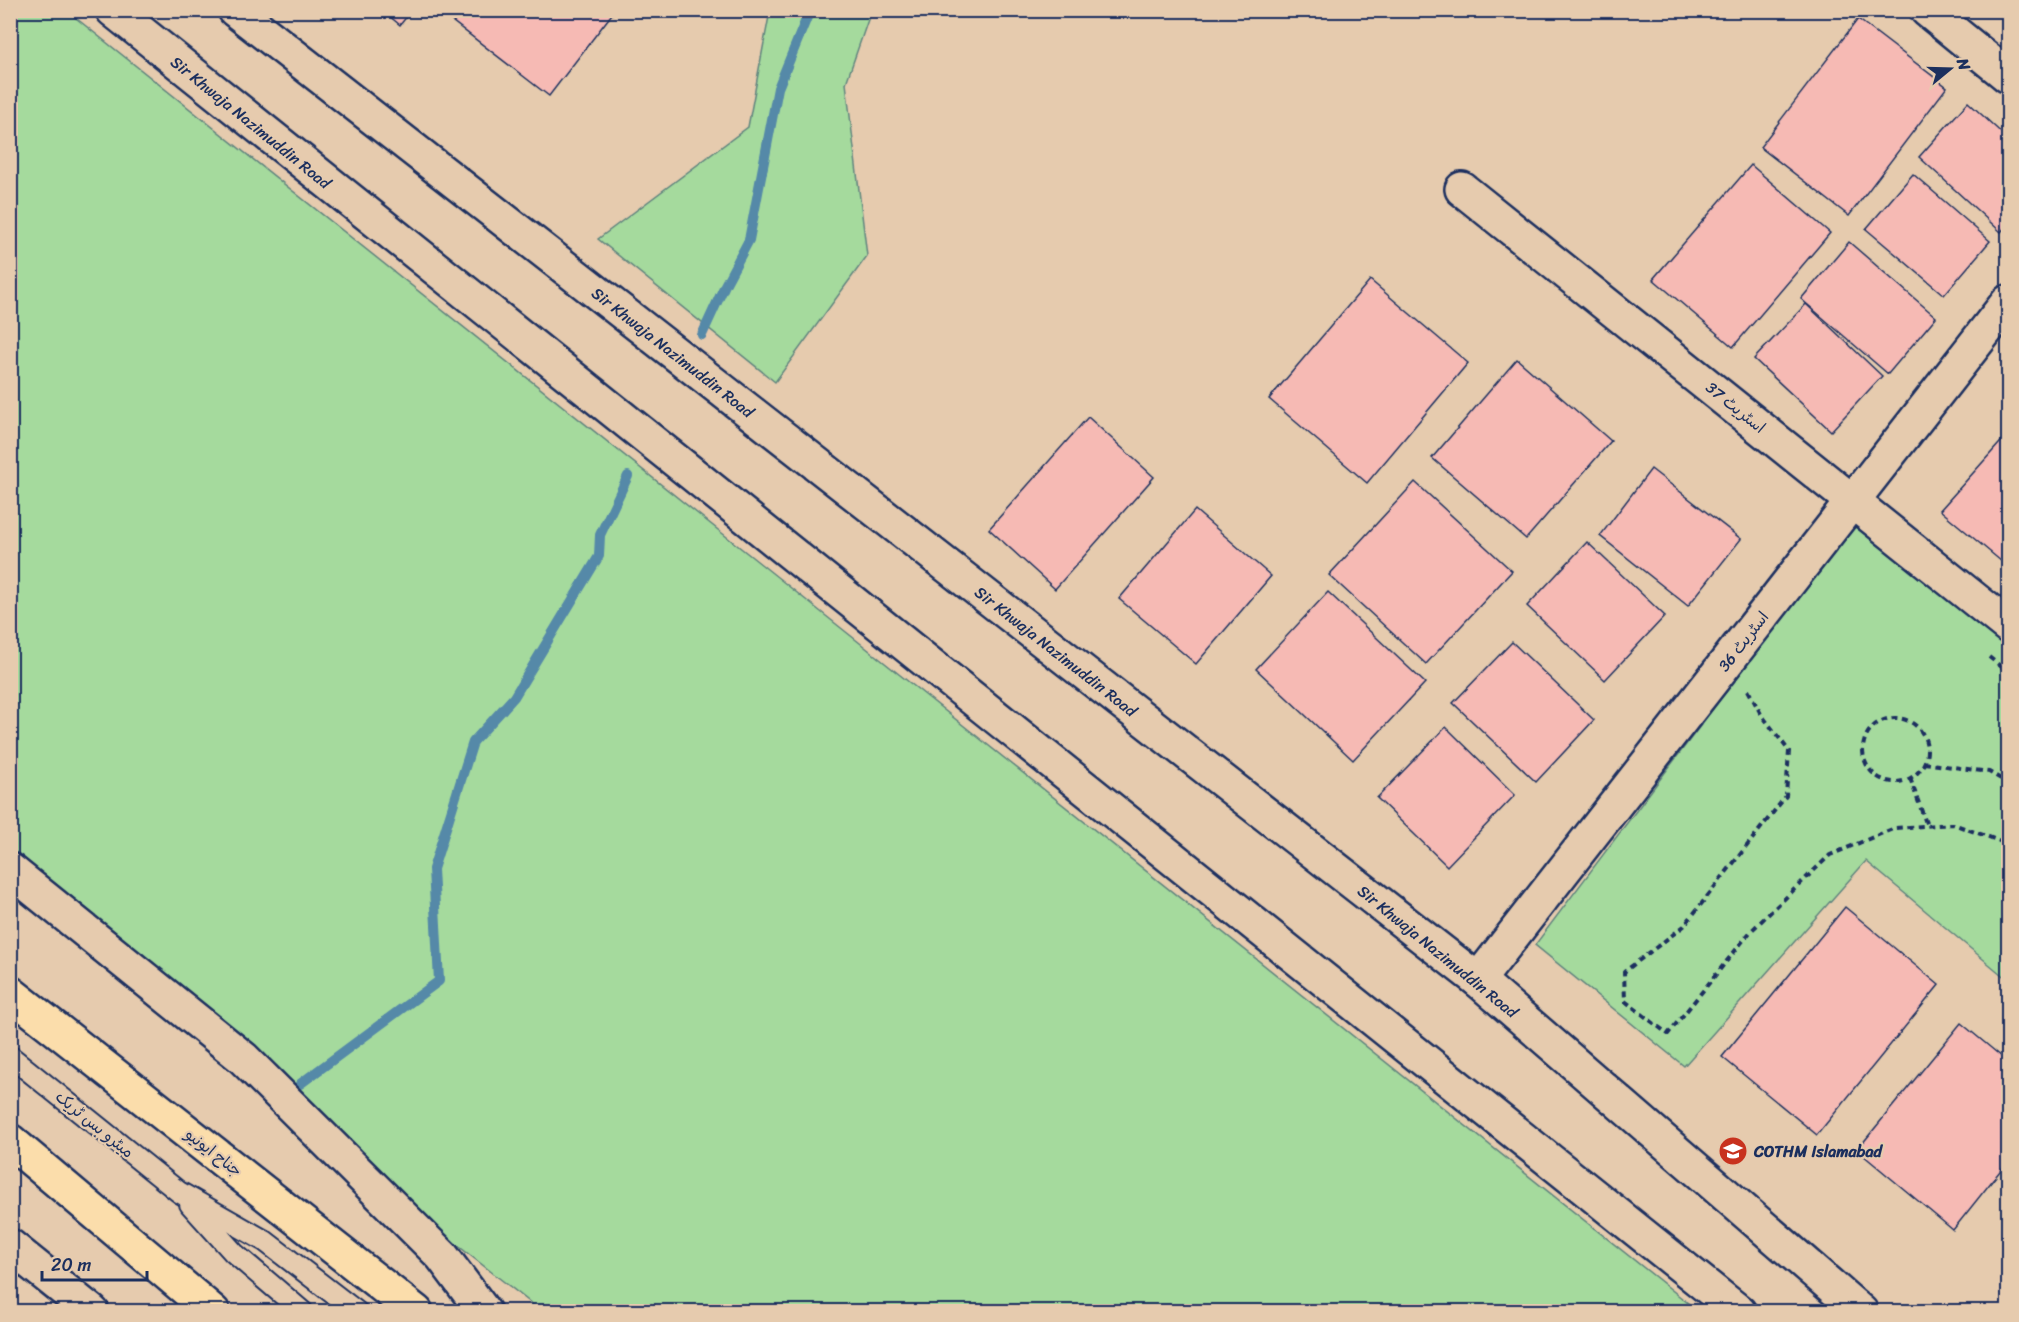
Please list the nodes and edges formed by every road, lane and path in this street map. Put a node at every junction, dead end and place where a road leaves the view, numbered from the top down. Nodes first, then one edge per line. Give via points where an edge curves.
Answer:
1 (113, 10) edge
2 (235, 10) edge
3 (1927, 10) edge
4 (2008, 76) edge
5 (1462, 189) dead end
6 (2008, 302) edge
7 (1853, 500) junction
8 (2008, 626) edge
9 (1982, 651) dead end
10 (2008, 672) edge
11 (1745, 686) dead end
12 (1924, 764) junction
13 (1910, 778) junction
14 (2008, 783) edge
15 (1927, 826) junction
16 (2008, 844) edge
17 (10, 870) edge
18 (1478, 980) junction
19 (10, 993) edge
20 (10, 1056) edge
21 (10, 1141) edge
22 (179, 1192) junction
23 (10, 1246) edge
24 (92, 1311) edge
25 (213, 1311) edge
26 (303, 1311) edge
27 (357, 1311) edge
28 (416, 1311) edge
29 (484, 1311) edge
30 (1739, 1311) edge
31 (1861, 1311) edge

1 - 30 main road, Sir Khwaja Nazimuddin Road
2 - 18 main road, Sir Khwaja Nazimuddin Road
3 - 4 main road
5 - 7 main road, اسٹریٹ 37
6 - 7 main road, اسٹریٹ 36
7 - 8 main road, اسٹریٹ 37
7 - 18 main road, اسٹریٹ 36
9 - 10 path
11 - 15 path via 1789,751 1786,796 1684,926 1624,972 1625,1001 1659,1028 1668,1034 1751,931 1830,855 1895,828
12 - 13 path
12 - 13 path via 1927,743 1916,725 1898,718 1887,719 1870,730 1863,751 1871,770 1889,781
12 - 14 path via 1989,772
13 - 15 path
15 - 16 path via 1953,824
17 - 29 main road via 243,1058 442,1256
18 - 31 main road, Sir Khwaja Nazimuddin Road
19 - 28 main road, جناح ایونیو
20 - 22 lane, میٹرو بس ٹریک
21 - 25 main road
22 - 26 lane, میٹرو بس ٹریک via 234,1253
22 - 27 lane, میٹرو بس ٹریک via 266,1241
23 - 24 main road

